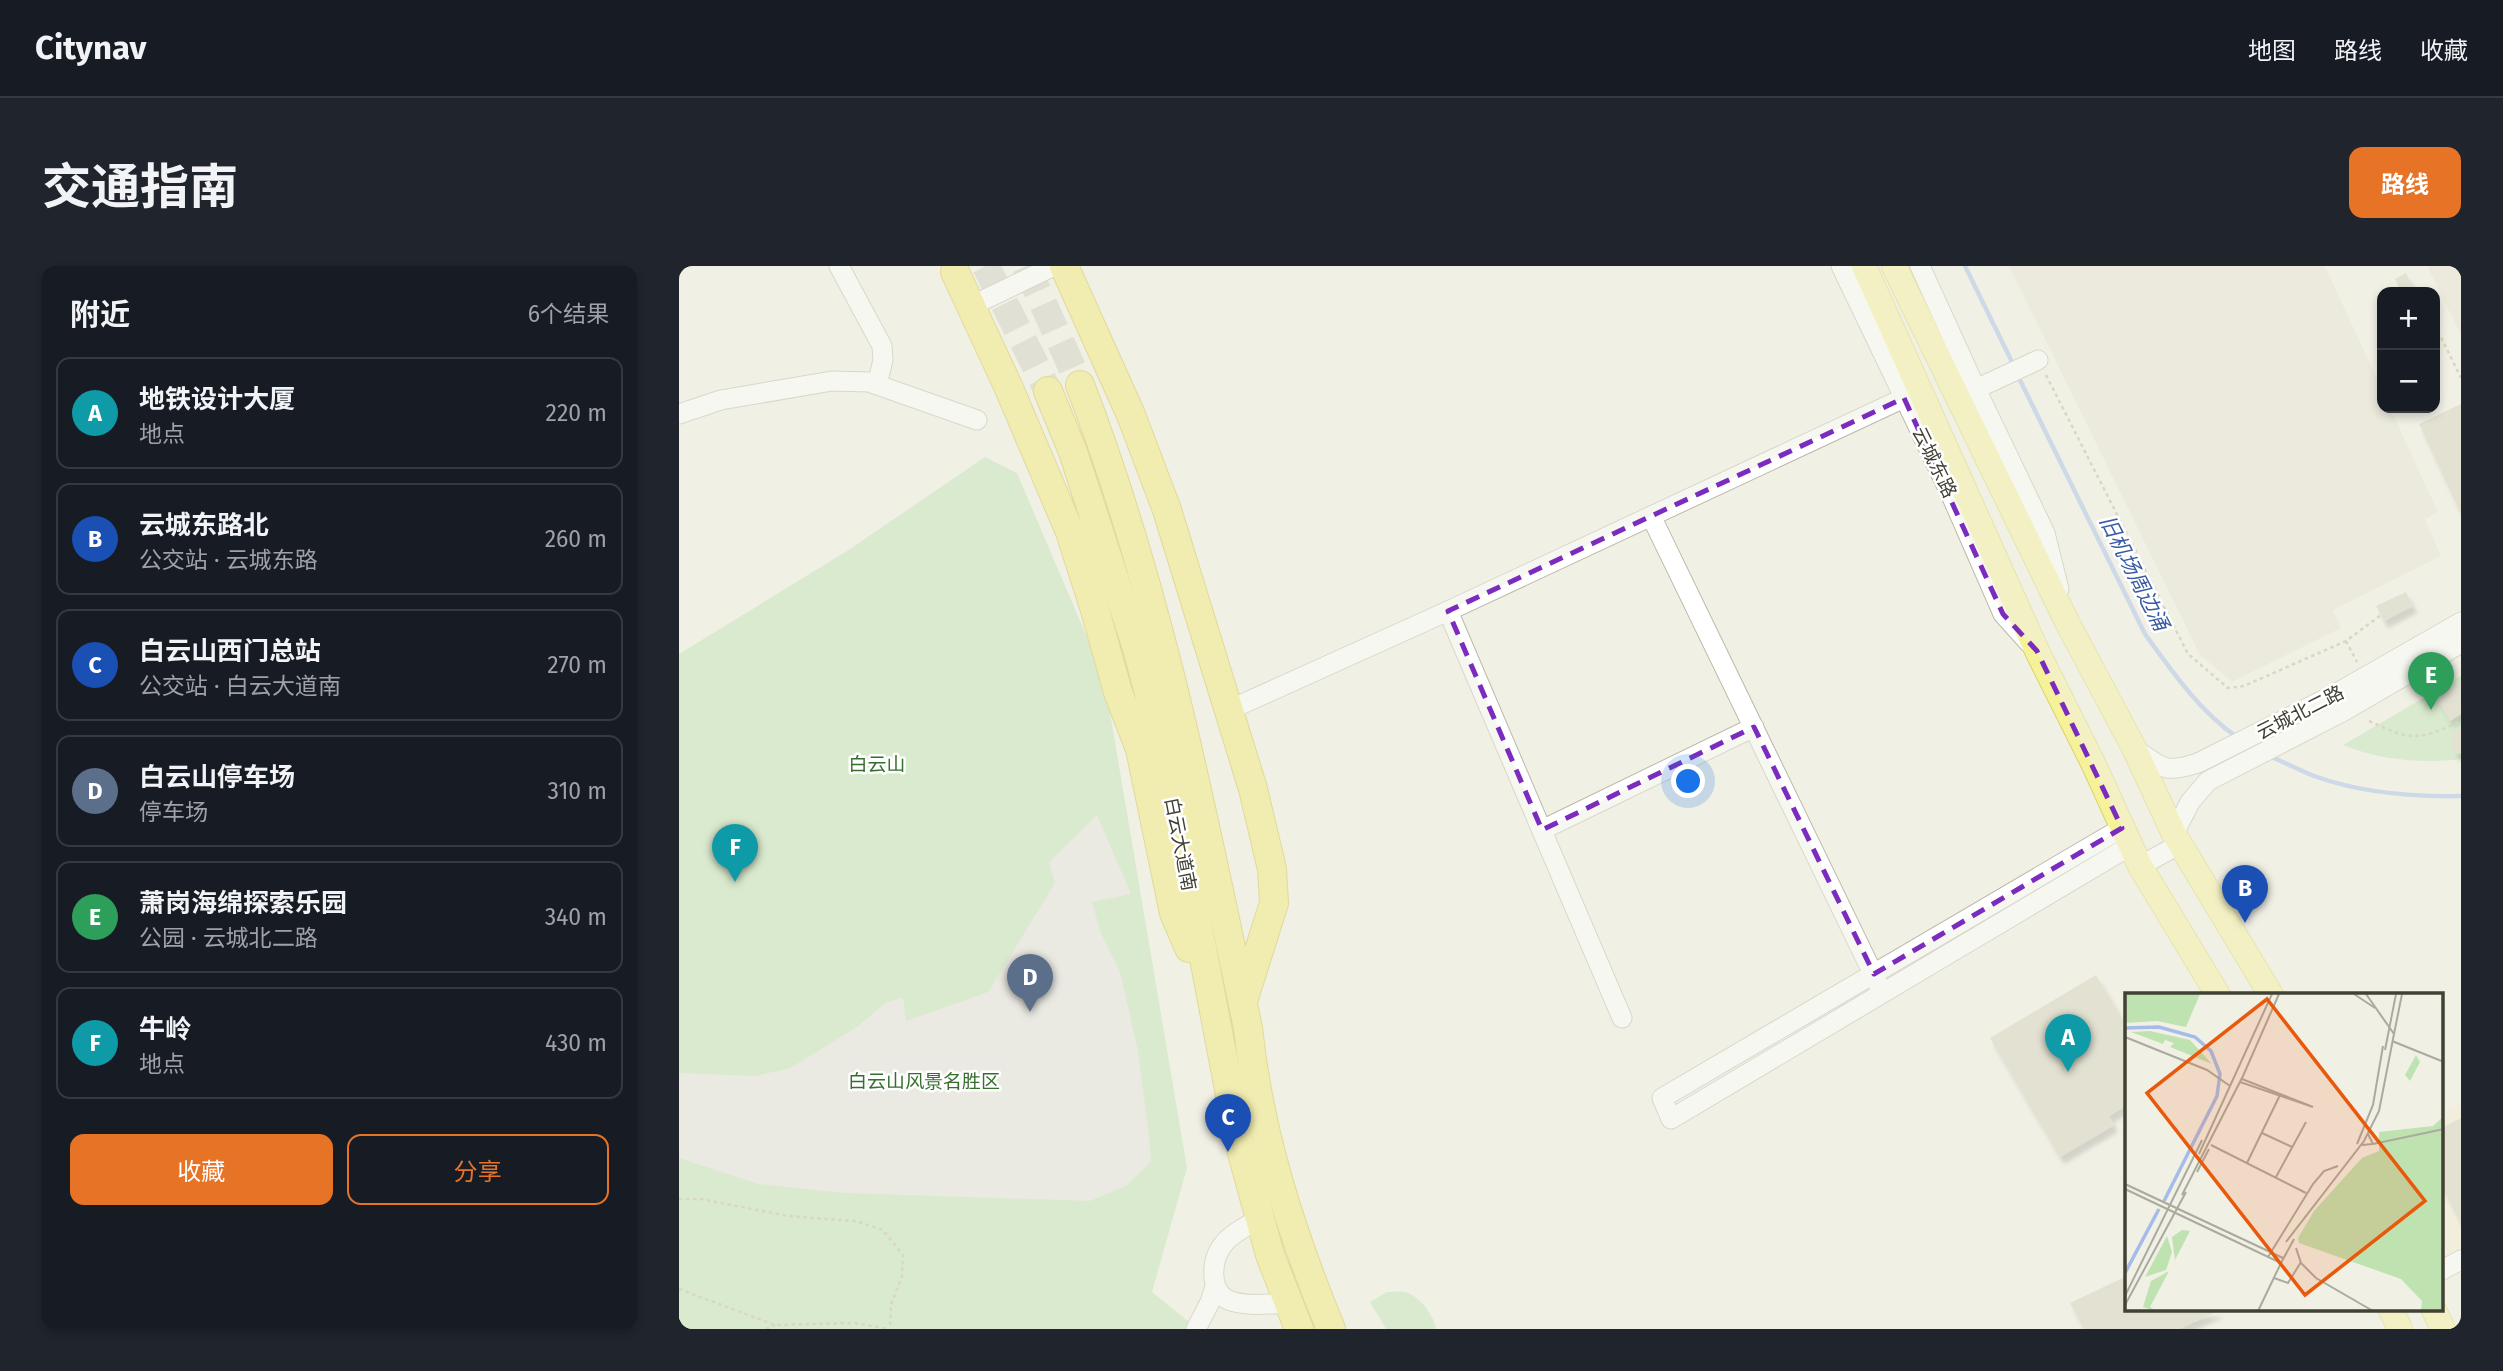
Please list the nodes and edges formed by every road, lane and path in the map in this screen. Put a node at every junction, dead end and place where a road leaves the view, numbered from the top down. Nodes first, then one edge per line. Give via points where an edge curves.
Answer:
1 (839, 266) edge
2 (1054, 266) edge
3 (1064, 266) edge
4 (1841, 266) edge
5 (1864, 266) edge
6 (1894, 266) edge
7 (1920, 266) edge
8 (959, 268) edge
9 (971, 306) junction
10 (2440, 335) edge
11 (2038, 360) joint
12 (2461, 378) edge
13 (1080, 384) tunnel mouth
14 (877, 385) junction
15 (1983, 386) junction
16 (1048, 391) tunnel mouth
17 (1904, 398) junction
18 (679, 414) edge
19 (977, 419) dead end
20 (1651, 516) junction
21 (1448, 611) junction
22 (2381, 615) dead end
23 (2461, 622) edge
24 (2068, 624) junction
25 (2346, 640) junction
26 (2461, 643) edge
27 (2037, 651) junction
28 (2365, 677) junction
29 (2340, 703) junction
30 (1229, 710) junction
31 (2369, 721) dead end
32 (2461, 721) edge
33 (1753, 727) junction
34 (2134, 748) junction
35 (2219, 763) junction
36 (1542, 830) junction
37 (2177, 839) junction
38 (2131, 847) junction
39 (1874, 974) junction
40 (1883, 993) junction
41 (2217, 993) edge
42 (2270, 993) edge
43 (1211, 999) junction
44 (1243, 1001) junction
45 (1622, 1018) dead end
46 (679, 1199) edge
47 (1272, 1210) junction
48 (2461, 1260) edge
49 (2443, 1269) edge
50 (1215, 1287) junction
51 (679, 1289) edge
52 (2392, 1312) edge
53 (2435, 1312) edge
54 (1294, 1316) edge
55 (775, 1325) junction
56 (766, 1329) edge
57 (889, 1329) edge
58 (1196, 1329) edge
59 (1306, 1329) edge
60 (1331, 1329) edge
61 (1350, 1329) edge
62 (2400, 1329) edge
63 (2443, 1329) edge

1 - 14 street via 882,345
2 - 9 street
3 - 30 highway via 1131,415 1167,510
4 - 17 street, 云城东路
5 - 27 main road, 云城东路
6 - 24 main road
7 - 15 street
8 - 9 highway
9 - 43 highway via 1070,532 1140,749 1174,912
10 - 12 path
11 - 15 street
11 - 25 path via 2188,654 2228,688 2243,686
13 - 44 highway, 白云大道南 via 1149,588
14 - 18 street via 832,381 721,400
14 - 19 street
15 - 24 street via 2045,533
16 - 43 highway, 白云大道南 via 1073,452 1137,648 1164,754
17 - 20 street
17 - 27 street, 云城东路 via 2003,614
20 - 21 street
20 - 33 street
21 - 30 street
21 - 36 street
22 - 25 path
23 - 28 street, 云城北二路
24 - 34 main road
25 - 28 path
26 - 29 street, 云城北二路
27 - 38 main road, 云城东路
28 - 29 street, 云城北二路
29 - 35 street, 云城北二路
30 - 44 highway via 1272,869 1274,903
31 - 32 path via 2402,736 2420,737
33 - 36 street
33 - 39 street
34 - 35 street, 云城北二路 via 2162,768
34 - 37 main road
35 - 37 street, 云城北二路 via 2190,802
36 - 45 street
37 - 38 street
37 - 42 main road
38 - 39 street
38 - 40 street
38 - 41 main road, 云城东路
39 - 40 street
39 - 40 street via 1662,1098 1671,1119
43 - 47 highway, 白云大道南 via 1239,1142
44 - 47 highway, 白云大道南 via 1268,1149
46 - 57 path via 856,1222 883,1230 903,1255
47 - 50 street via 1223,1243 1216,1254
47 - 54 highway, 白云大道南 via 1270,1255
47 - 60 highway, 白云大道南
47 - 61 highway, 白云大道南 via 1310,1240
48 - 49 street
50 - 54 street via 1227,1299
50 - 58 street
51 - 55 path
52 - 62 main road
53 - 63 main road
54 - 59 highway, 白云大道南
55 - 56 path
55 - 57 path via 854,1323

